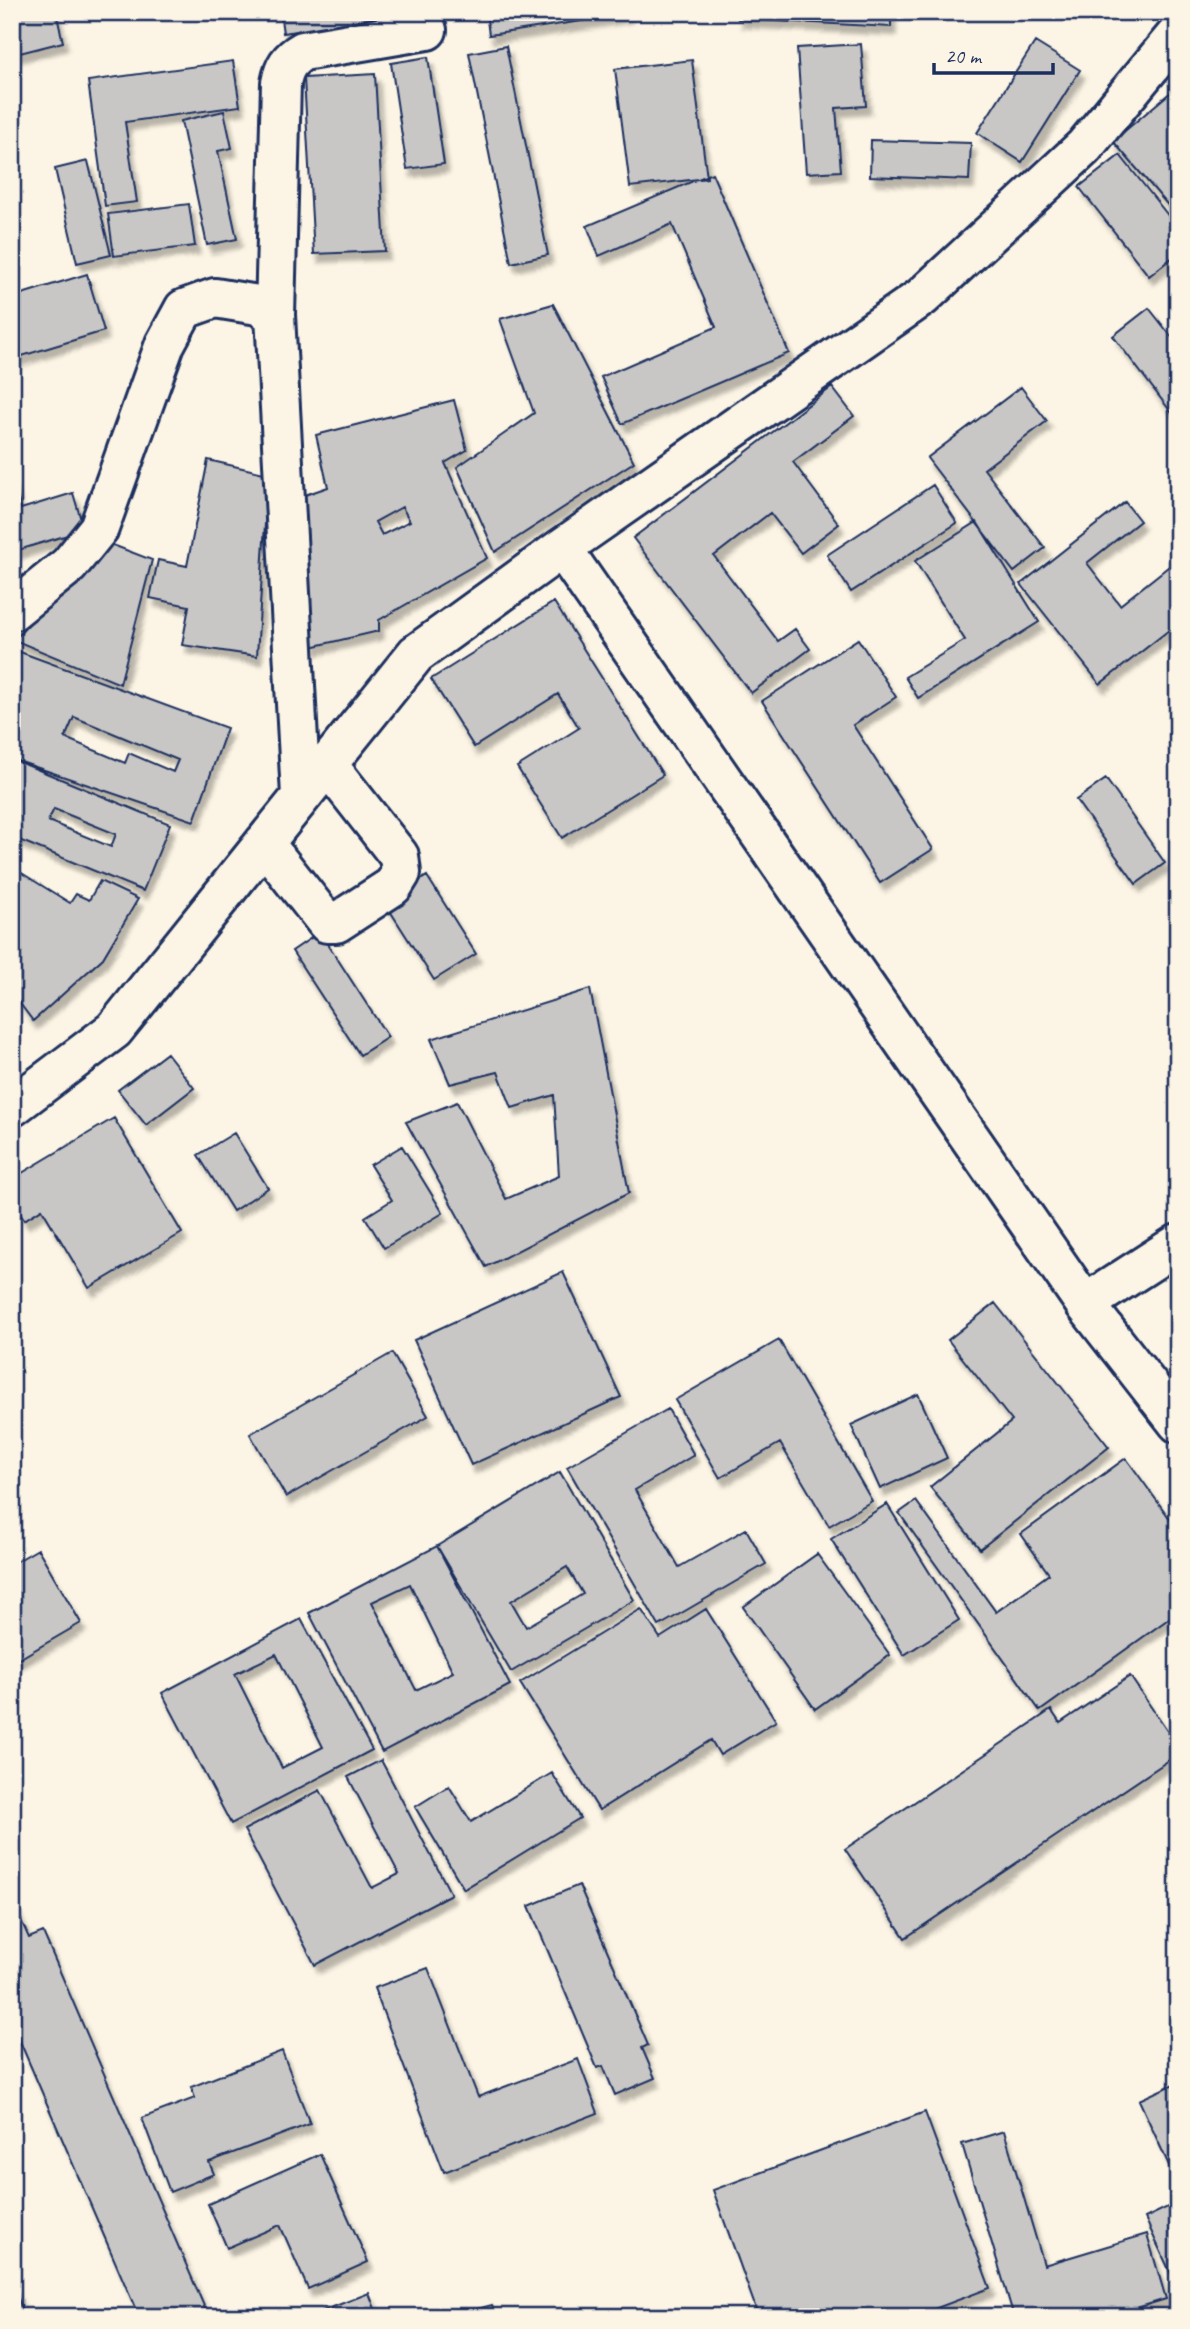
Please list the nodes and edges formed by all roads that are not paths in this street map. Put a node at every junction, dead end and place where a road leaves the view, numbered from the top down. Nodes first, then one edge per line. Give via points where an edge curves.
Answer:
1 (427, 30) dead end
2 (1178, 33) edge
3 (275, 315) junction
4 (562, 548) junction
5 (12, 611) edge
6 (327, 764) junction
7 (301, 796) junction
8 (264, 843) junction
9 (12, 1107) edge
10 (1178, 1244) edge
11 (1084, 1304) junction
12 (1178, 1423) edge

1 - 3 street via 303,51 291,58 284,71
2 - 4 street via 1084,147 922,298
3 - 5 street via 258,305 215,298 184,309 165,344 99,528 69,565
3 - 7 street
4 - 6 street via 416,654
4 - 11 street
6 - 7 street
6 - 8 street via 399,856 401,873 393,886 336,923 327,923
7 - 8 street
8 - 9 street via 114,1030
10 - 11 street
11 - 12 street

